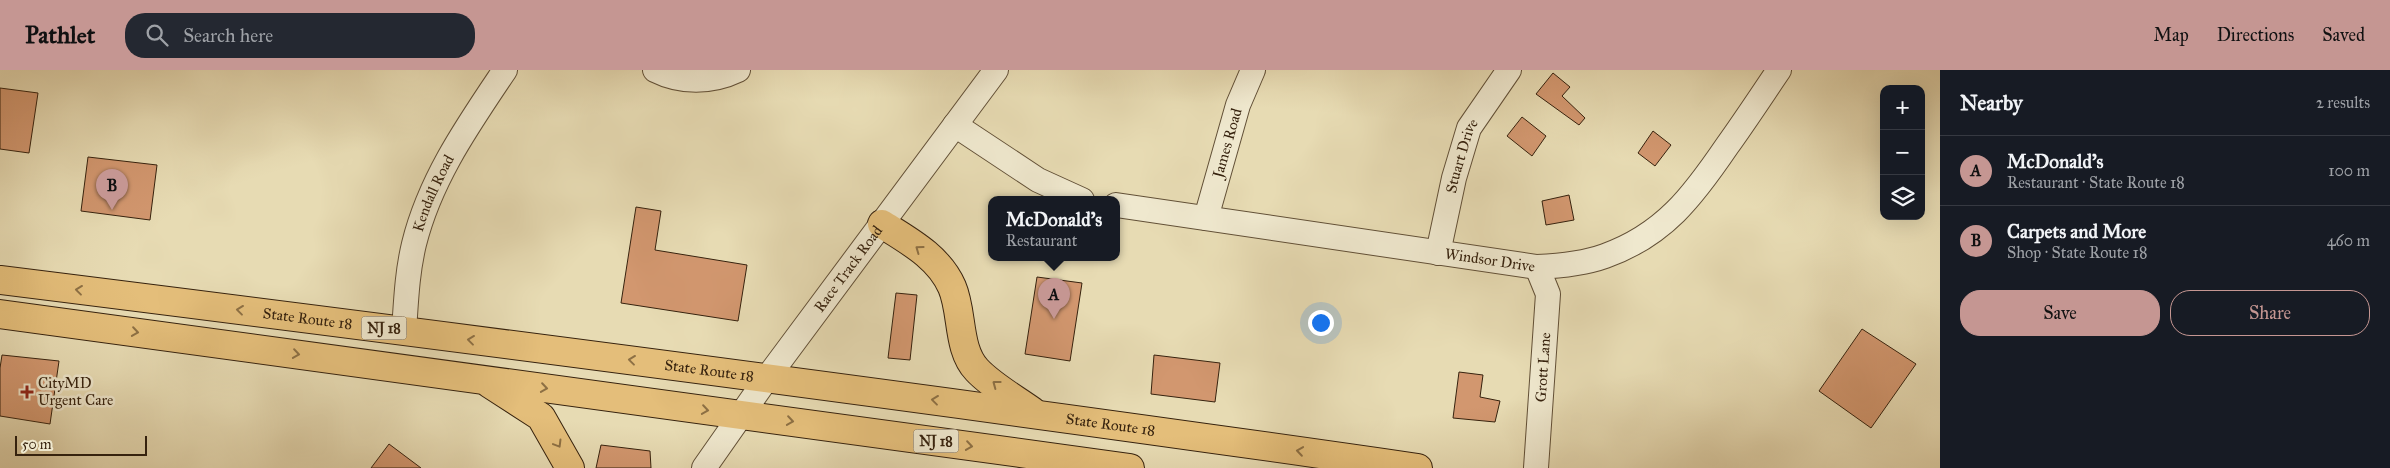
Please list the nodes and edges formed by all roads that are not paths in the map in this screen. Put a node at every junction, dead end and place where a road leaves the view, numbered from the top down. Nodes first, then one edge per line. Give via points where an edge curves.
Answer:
1 (505, 70) edge
2 (655, 70) edge
3 (738, 70) edge
4 (996, 70) edge
5 (1253, 70) edge
6 (1509, 70) edge
7 (1779, 70) edge
8 (955, 125) junction
9 (1073, 196) edge
10 (1120, 206) edge
11 (1206, 218) junction
12 (882, 224) junction
13 (1438, 253) junction
14 (1537, 267) junction
15 (0, 280) edge
16 (0, 314) edge
17 (404, 331) junction
18 (767, 378) junction
19 (483, 379) junction
20 (1035, 413) junction
21 (742, 414) junction
22 (570, 468) edge
23 (704, 468) edge
24 (1130, 468) edge
25 (1418, 468) edge
26 (1536, 468) edge

1 - 17 street, Kendall Road via 462,135 425,209 414,244
2 - 3 street via 666,76 689,80 709,79
4 - 8 street, Race Track Road
5 - 11 street, James Road via 1238,105
6 - 13 street, Stuart Drive via 1469,128 1456,170
7 - 14 street, Windsor Drive via 1699,188 1674,215 1623,249 1564,265
8 - 9 street via 1038,180
8 - 12 street, Race Track Road
10 - 11 street, Windsor Drive
11 - 13 street, Windsor Drive
12 - 18 street, Race Track Road
20 -> 12 highway via 976,369 965,347 952,287 940,266
13 - 14 street, Windsor Drive
14 - 26 street, Grott Lane via 1548,294
17 -> 15 highway, State Route 18 / NJ 18
16 -> 19 highway, NJ 18
18 -> 17 highway, State Route 18 / NJ 18
20 -> 18 highway, State Route 18 / NJ 18
18 - 21 street, Race Track Road
19 -> 21 highway, NJ 18
19 -> 22 highway via 541,417
25 -> 20 highway, State Route 18 / NJ 18
21 - 23 street, Race Track Road
21 -> 24 highway, NJ 18

